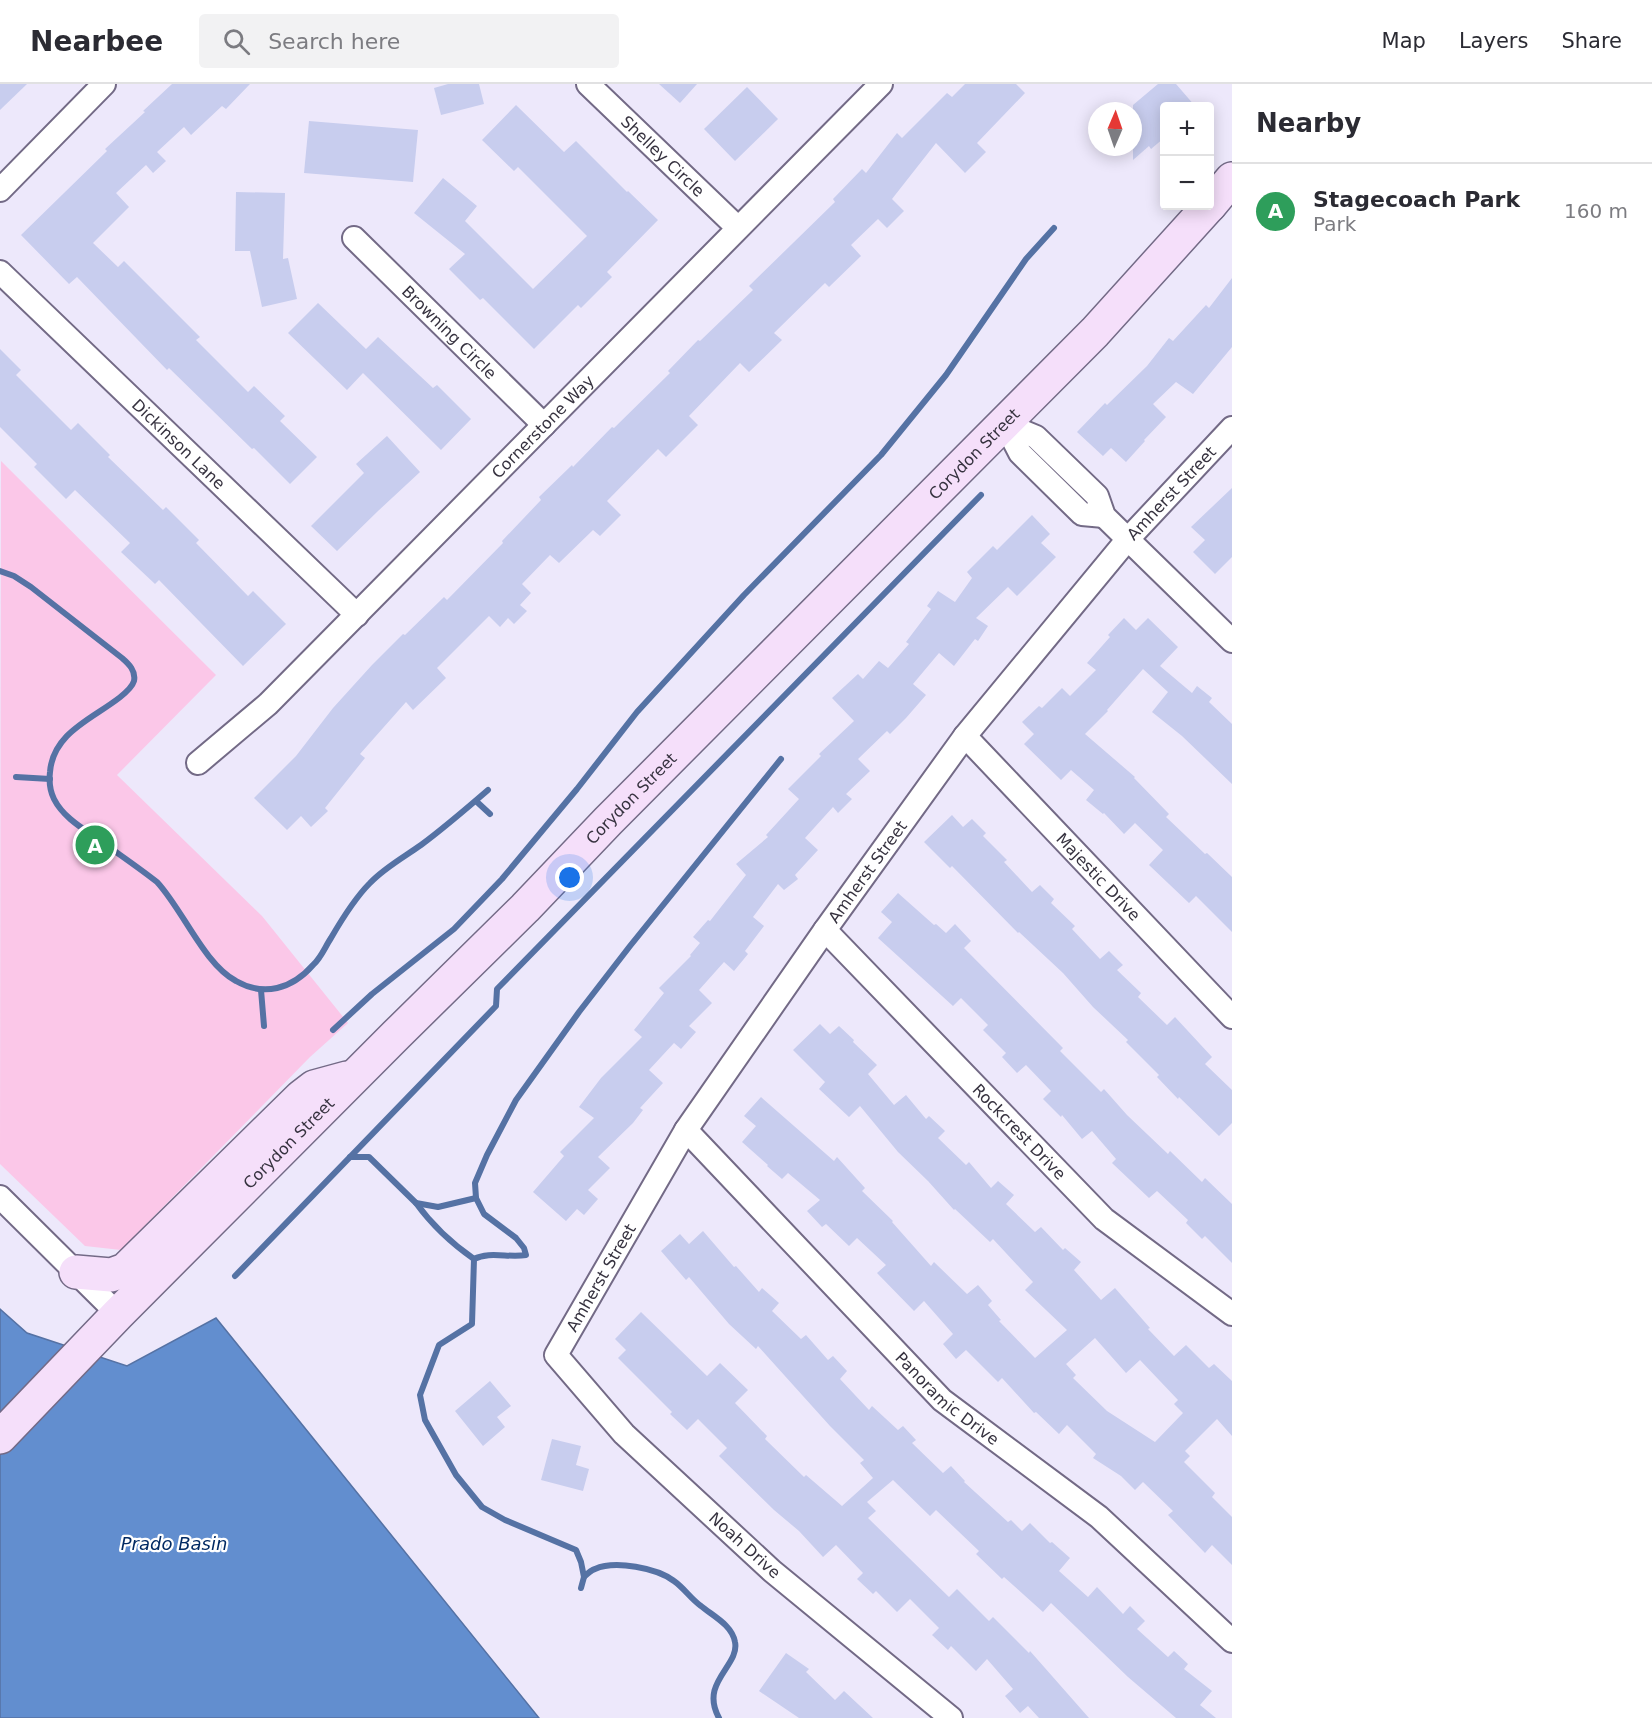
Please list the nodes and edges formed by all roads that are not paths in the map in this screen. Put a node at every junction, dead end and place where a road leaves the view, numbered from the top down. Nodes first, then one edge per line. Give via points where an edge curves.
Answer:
1 (104, 84) edge
2 (588, 84) edge
3 (881, 84) edge
4 (1232, 179) edge
5 (0, 190) edge
6 (1214, 199) edge
7 (1205, 210) edge
8 (738, 228) junction
9 (354, 238) dead end
10 (0, 272) edge
11 (1005, 424) junction
12 (544, 425) junction
13 (1232, 428) edge
14 (1127, 540) junction
15 (357, 615) junction
16 (1232, 642) edge
17 (965, 736) junction
18 (198, 762) dead end
19 (825, 930) junction
20 (1232, 1017) edge
21 (357, 1074) junction
22 (686, 1130) junction
23 (0, 1197) edge
24 (76, 1272) junction
25 (118, 1314) junction
26 (1232, 1314) edge
27 (556, 1355) joint
28 (0, 1437) edge
29 (1232, 1641) edge
30 (951, 1718) edge

1 - 5 street
2 - 8 street, Shelley Circle
3 - 8 street, Cornerstone Way
4 - 6 main road, Corydon Street
7 - 11 main road, Corydon Street via 1095,332
8 - 12 street, Cornerstone Way
9 - 12 street, Browning Circle
10 - 15 street, Dickinson Lane
11 - 14 street via 1020,453 1082,514 1104,516
11 - 21 main road, Corydon Street
12 - 15 street, Cornerstone Way
13 - 14 street, Amherst Street
14 - 16 street
14 - 17 street, Amherst Street
15 - 18 street, Cornerstone Way via 268,704
17 - 19 street, Amherst Street
17 - 20 street, Majestic Drive
19 - 22 street, Amherst Street
19 - 26 street, Rockcrest Drive via 1104,1219
21 - 24 main road via 314,1087 301,1097 125,1270 111,1275
21 - 25 main road, Corydon Street
22 - 27 street, Amherst Street
22 - 29 street, Panoramic Drive via 942,1400 1100,1518
23 - 24 street
24 - 25 street
25 - 28 main road, Corydon Street
27 - 30 street, Noah Drive via 624,1434 754,1555

